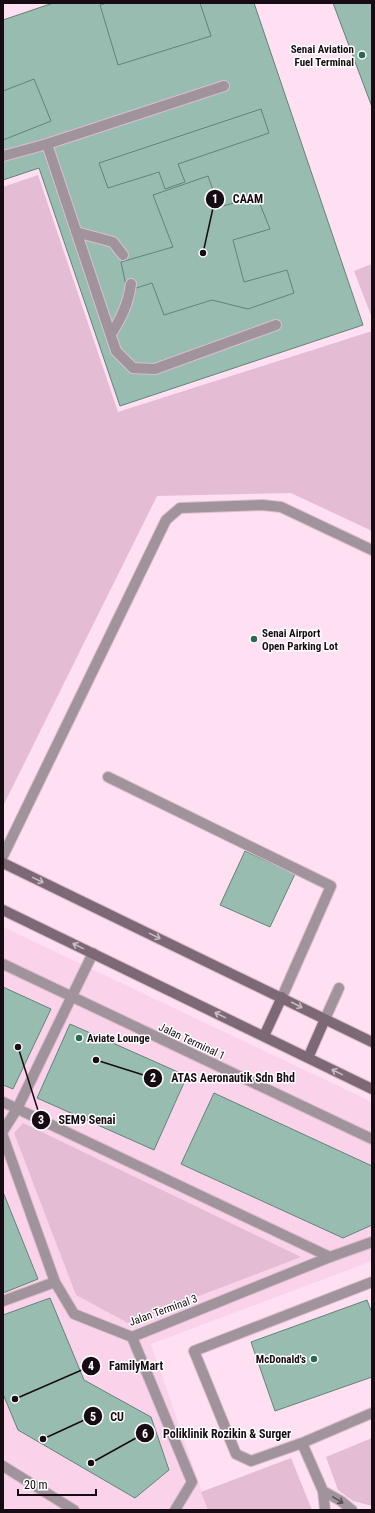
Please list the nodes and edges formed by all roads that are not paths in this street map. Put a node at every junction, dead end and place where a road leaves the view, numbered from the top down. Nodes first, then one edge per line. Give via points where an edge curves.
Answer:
1 (224, 86) dead end
2 (47, 144) junction
3 (3, 156) edge
4 (76, 232) junction
5 (123, 254) dead end
6 (131, 284) dead end
7 (276, 325) dead end
8 (110, 334) junction
9 (372, 550) edge
10 (108, 777) dead end
11 (3, 856) edge
12 (3, 863) edge
13 (3, 910) edge
14 (93, 953) junction
15 (3, 964) edge
16 (339, 988) dead end
17 (282, 997) junction
18 (71, 998) junction
19 (325, 1019) junction
20 (264, 1036) junction
21 (372, 1042) edge
22 (308, 1058) junction
23 (372, 1089) edge
24 (3, 1102) edge
25 (17, 1109) junction
26 (3, 1131) edge
27 (3, 1136) edge
28 (372, 1139) edge
29 (372, 1242) edge
30 (330, 1257) junction
31 (55, 1282) junction
32 (372, 1282) edge
33 (3, 1301) edge
34 (132, 1336) junction
35 (372, 1414) edge
36 (302, 1443) junction
37 (3, 1466) edge
38 (323, 1491) junction
39 (74, 1510) edge
40 (175, 1510) edge
41 (325, 1510) edge
42 (352, 1510) edge

1 - 2 street
2 - 3 street
2 - 4 street
4 - 5 street via 113,242
4 - 8 street
6 - 8 street via 129,301 123,317
7 - 8 street via 155,369 133,368 116,351
9 - 11 street via 281,507 180,508 166,520
10 - 17 street via 331,886
12 -> 17 street
14 -> 13 street
14 - 18 street
20 -> 14 street
15 - 18 street, Jalan Terminal 1
16 - 19 street
17 -> 19 street
17 - 20 street
18 - 25 street
18 - 28 street, Jalan Terminal 1
19 - 21 street
19 - 22 street
20 - 22 street
23 -> 22 street
24 - 25 street
25 - 26 street
25 - 30 street
27 - 31 street, Jalan Terminal 3
29 - 30 street, Jalan Terminal 3
30 - 34 street, Jalan Terminal 3
31 - 33 street
31 - 34 street, Jalan Terminal 3 via 74,1314
32 - 36 street via 194,1351 236,1454 250,1461
34 - 40 street via 192,1482
35 - 36 street
36 - 38 street
37 - 39 street
38 - 41 street
38 -> 42 street

